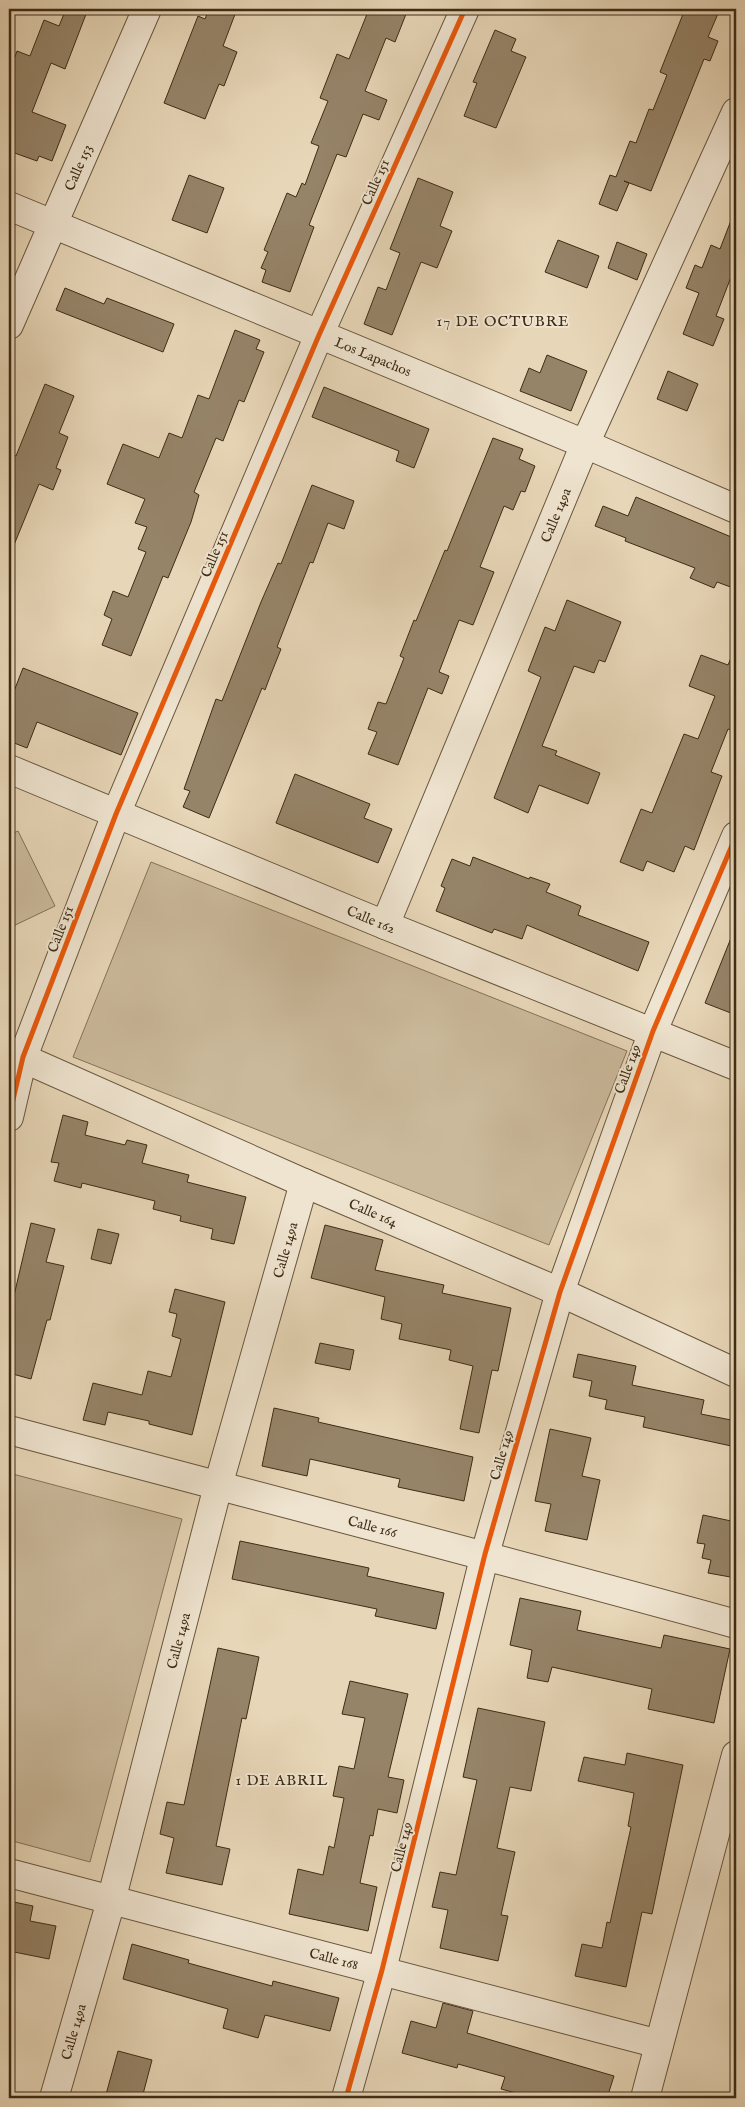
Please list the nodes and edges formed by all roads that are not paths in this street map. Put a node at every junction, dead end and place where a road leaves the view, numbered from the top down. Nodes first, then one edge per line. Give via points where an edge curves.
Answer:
1 (147, 9) edge
2 (465, 9) edge
3 (736, 112) edge
4 (9, 206) edge
5 (52, 224) junction
6 (9, 325) edge
7 (319, 335) junction
8 (585, 444) junction
9 (736, 509) edge
10 (9, 769) edge
11 (116, 814) junction
12 (736, 836) edge
13 (386, 925) junction
14 (653, 1031) junction
15 (16, 1055) edge
16 (736, 1066) edge
17 (9, 1117) edge
18 (304, 1183) junction
19 (560, 1292) junction
20 (736, 1374) edge
21 (9, 1430) edge
22 (218, 1486) junction
23 (485, 1554) junction
24 (736, 1624) edge
25 (736, 1755) edge
26 (9, 1873) edge
27 (111, 1901) junction
28 (382, 1970) junction
29 (659, 2044) junction
30 (54, 2098) edge
31 (346, 2098) edge
32 (645, 2098) edge

1 - 5 street, Calle 153
2 - 7 street, Calle 151
3 - 8 street, Calle 149a
4 - 5 street, Los Lapachos
5 - 6 street, Calle 153
5 - 7 street, Los Lapachos
7 - 8 street, Los Lapachos
7 - 11 street, Calle 151
8 - 9 street, Los Lapachos
8 - 13 street, Calle 149a
10 - 11 street, Calle 162
11 - 13 street, Calle 162
11 - 15 street, Calle 151
12 - 14 street, Calle 149
13 - 14 street, Calle 162
14 - 16 street, Calle 162
14 - 19 street, Calle 149
15 - 17 street, Calle 151
15 - 18 street, Calle 164
18 - 19 street, Calle 164
18 - 22 street, Calle 149a
19 - 20 street, Calle 164
19 - 23 street, Calle 149
21 - 22 street, Calle 166
22 - 23 street, Calle 166
22 - 27 street, Calle 149a
23 - 24 street, Calle 166
23 - 28 street, Calle 149
25 - 29 street
26 - 27 street, Calle 168
27 - 28 street, Calle 168
27 - 30 street, Calle 149a
28 - 29 street, Calle 168
28 - 31 street, Calle 149
29 - 32 street

